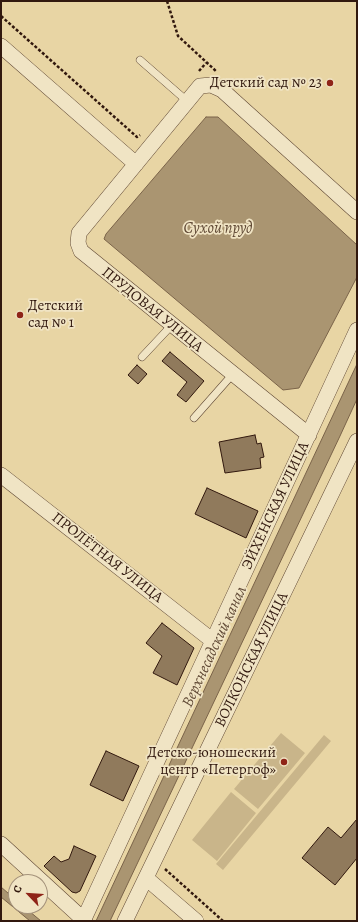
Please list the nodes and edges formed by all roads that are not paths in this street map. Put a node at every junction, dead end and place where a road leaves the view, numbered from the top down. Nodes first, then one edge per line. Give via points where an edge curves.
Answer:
1 (1, 46) edge
2 (140, 60) dead end
3 (187, 101) junction
4 (136, 164) junction
5 (357, 212) edge
6 (171, 326) junction
7 (357, 330) edge
8 (354, 354) edge
9 (142, 357) dead end
10 (232, 375) junction
11 (194, 418) dead end
12 (309, 435) junction
13 (357, 441) edge
14 (1, 475) edge
15 (213, 641) junction
16 (1, 844) edge
17 (146, 878) junction
18 (84, 920) edge
19 (125, 921) edge
20 (196, 921) edge

1 - 4 street
2 - 3 lane
3 - 4 street, ПРУДОВАЯ УЛИЦА
3 - 5 street, ПРУДОВАЯ УЛИЦА via 200,86 212,85 222,90
4 - 6 street, ПРУДОВАЯ УЛИЦА via 79,233 78,243 81,252
6 - 9 lane
6 - 10 street, ПРУДОВАЯ УЛИЦА
7 - 8 street, ЭЙХЕНСКАЯ УЛИЦА
8 - 12 street, ЭЙХЕНСКАЯ УЛИЦА
10 - 11 lane
10 - 12 street, ПРУДОВАЯ УЛИЦА
12 - 15 street, ЭЙХЕНСКАЯ УЛИЦА
13 - 17 street, ВОЛКОНСКАЯ УЛИЦА
14 - 15 street, ПРОЛЁТНАЯ УЛИЦА
15 - 18 street, ЭЙХЕНСКАЯ УЛИЦА
16 - 18 street
17 - 19 street, ВОЛКОНСКАЯ УЛИЦА
17 - 20 street

